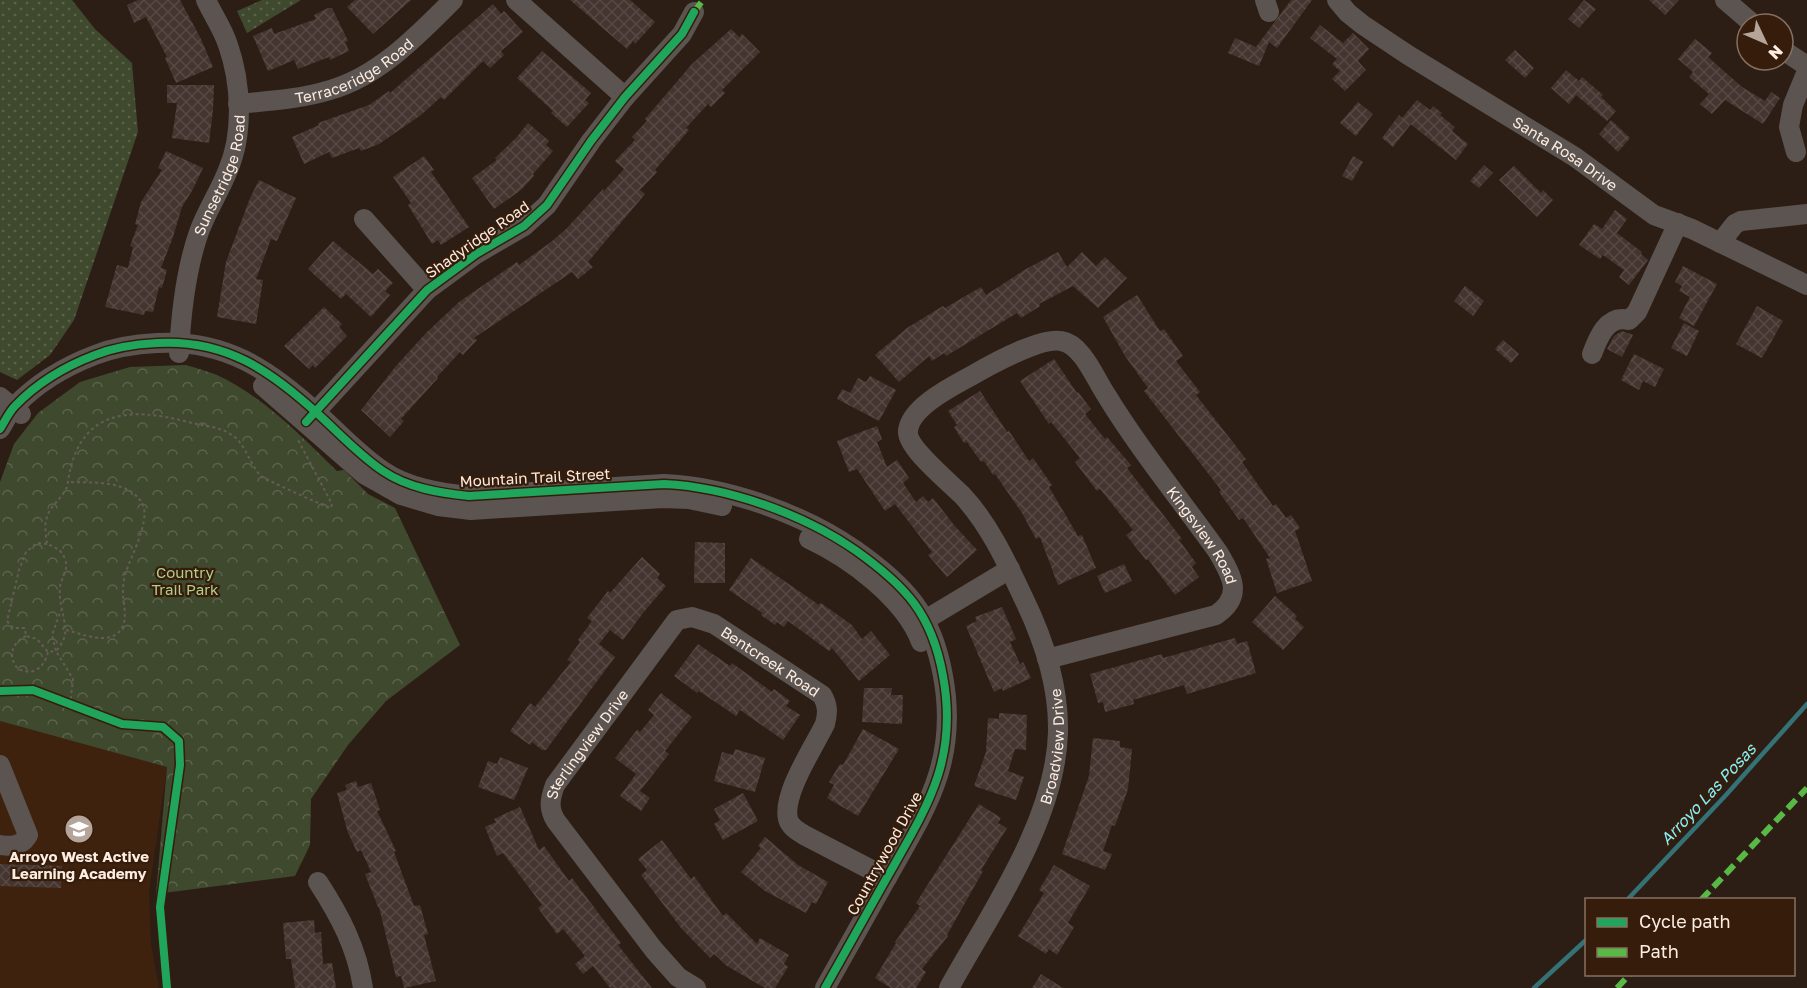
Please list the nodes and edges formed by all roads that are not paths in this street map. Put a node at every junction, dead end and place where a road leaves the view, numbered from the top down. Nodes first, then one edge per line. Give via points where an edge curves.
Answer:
1 (206, 0) edge
2 (453, 0) edge
3 (516, 0) edge
4 (1337, 0) edge
5 (1725, 0) edge
6 (694, 12) dead end
7 (1739, 12) edge
8 (1807, 71) edge
9 (625, 97) junction
10 (238, 104) junction
11 (1796, 152) dead end
12 (1807, 214) edge
13 (364, 219) dead end
14 (1678, 223) junction
15 (1720, 243) junction
16 (1807, 285) edge
17 (427, 290) junction
18 (1069, 344) joint
19 (179, 347) junction
20 (1592, 354) dead end
21 (12, 406) edge
22 (311, 417) junction
23 (0, 429) edge
24 (0, 444) edge
25 (1010, 569) junction
26 (687, 617) joint
27 (920, 622) junction
28 (1047, 659) junction
29 (0, 765) edge
30 (0, 845) edge
31 (882, 876) junction
32 (318, 882) dead end
33 (687, 986) edge
34 (363, 988) edge
35 (812, 988) edge
36 (825, 988) edge
37 (949, 988) edge

1 - 10 street, Sunsetridge Road via 232,56
2 - 10 street, Terraceridge Road via 416,37 356,80 317,94
3 - 9 street
4 - 14 street, Santa Rosa Drive via 1348,13 1408,55 1575,157 1654,215
5 - 7 street
6 - 9 street, Shadyridge Road via 682,34
8 - 11 street via 1793,105 1789,128
9 - 17 street, Shadyridge Road via 547,205 510,236 476,254
10 - 19 street, Sunsetridge Road via 233,157 198,234 189,270
12 - 15 street via 1741,220
13 - 17 street
14 - 15 street, Santa Rosa Drive
14 - 20 street via 1637,312 1629,320 1622,318 1609,324 1598,336
15 - 16 street, Santa Rosa Drive
17 - 22 street, Shadyridge Road
18 - 25 street, Broadview Drive via 1061,340 1042,343 988,366 924,406 908,430 917,453 953,485 986,526
18 - 28 street, Kingsview Road via 1089,364 1145,455 1218,552 1234,587 1230,603 1216,615
19 - 21 street, Mountain Trail Street via 110,358 77,370
19 - 22 street, Mountain Trail Street via 246,374
21 - 23 street, Mountain Trail Street
21 - 24 street, Mountain Trail Street
22 - 27 street, Mountain Trail Street via 353,466 401,495 438,506 471,510 663,498 735,509 808,538 850,563
25 - 27 street
25 - 28 street, Broadview Drive via 1031,612
26 - 31 street, Bentcreek Road via 714,624 822,695 828,714 787,801 788,818 804,836
26 - 33 street, Sterlingview Drive via 668,629 624,695 555,785 549,808 654,950
27 - 31 street, Countrywood Drive via 936,697 932,754 921,789
28 - 37 street, Broadview Drive via 1058,732 1048,796 1028,843
29 - 30 street via 28,835 19,844
31 - 35 street, Countrywood Drive
31 - 36 street, Countrywood Drive
32 - 34 street via 348,933

